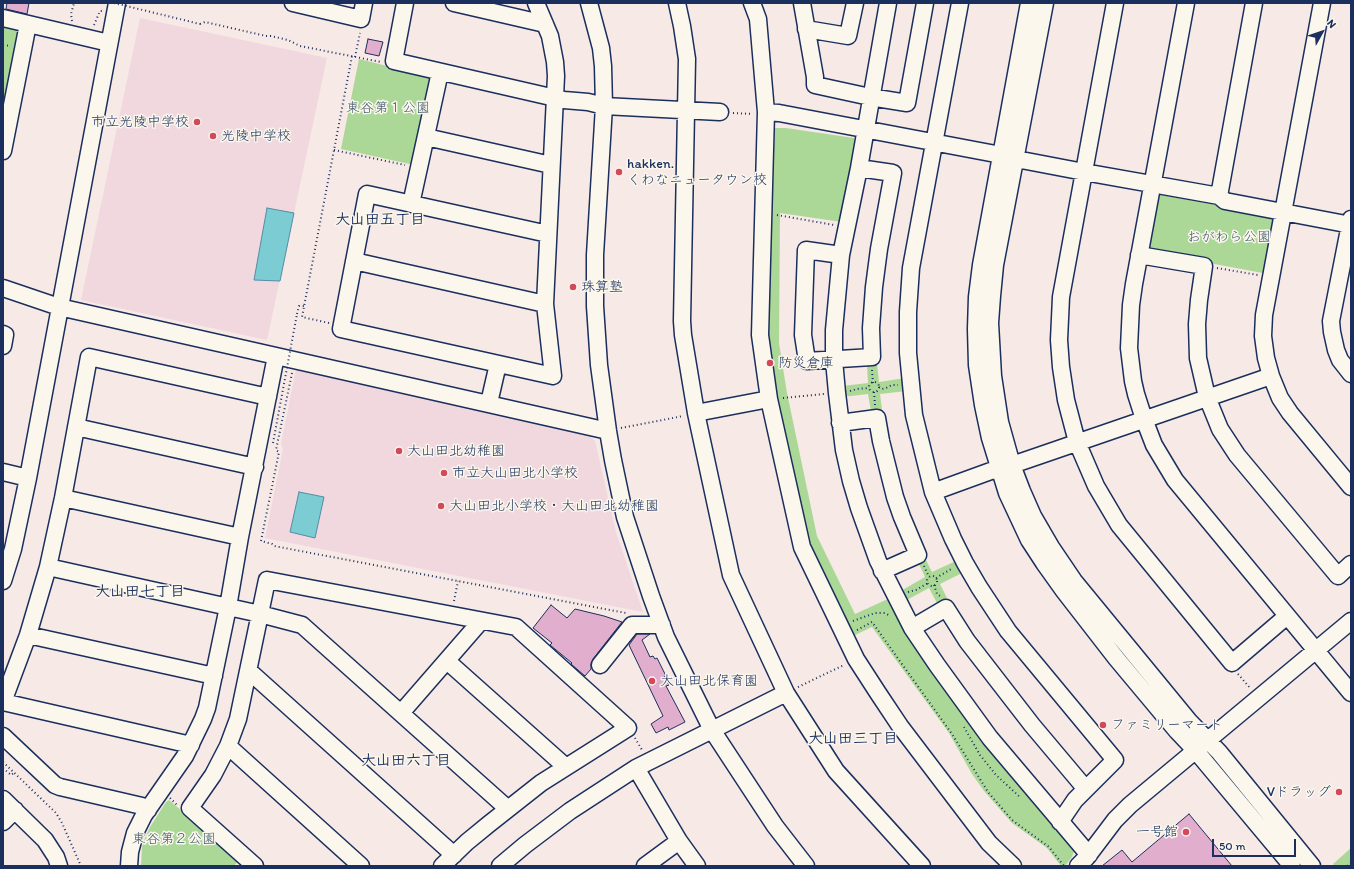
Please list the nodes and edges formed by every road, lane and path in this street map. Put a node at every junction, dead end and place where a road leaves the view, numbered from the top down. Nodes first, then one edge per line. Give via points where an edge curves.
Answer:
1 (74, 3) edge
2 (114, 3) edge
3 (293, 3) edge
4 (364, 3) edge
5 (405, 3) edge
6 (454, 3) edge
7 (536, 3) edge
8 (589, 3) edge
9 (677, 3) edge
10 (752, 3) edge
11 (802, 3) edge
12 (855, 3) edge
13 (888, 3) edge
14 (925, 3) edge
15 (960, 3) edge
16 (1029, 3) edge
17 (1045, 3) edge
18 (1114, 3) edge
19 (1186, 3) edge
20 (1254, 3) edge
21 (1322, 3) edge
22 (110, 7) edge
23 (3, 18) edge
24 (361, 19) junction
25 (28, 24) junction
26 (545, 24) junction
27 (76, 25) dead end
28 (92, 27) dead end
29 (806, 29) junction
30 (109, 43) junction
31 (352, 56) junction
32 (355, 57) junction
33 (394, 61) junction
34 (440, 72) junction
35 (555, 97) junction
36 (870, 97) junction
37 (604, 106) junction
38 (687, 110) junction
39 (720, 112) joint
40 (766, 113) junction
41 (865, 129) junction
42 (426, 137) junction
43 (935, 142) junction
44 (334, 150) junction
45 (3, 151) edge
46 (1008, 157) junction
47 (551, 165) junction
48 (419, 168) junction
49 (859, 168) junction
50 (1084, 172) junction
51 (1153, 184) junction
52 (1219, 196) junction
53 (411, 204) junction
54 (1284, 213) junction
55 (774, 215) dead end
56 (1351, 223) edge
57 (847, 228) junction
58 (548, 234) junction
59 (841, 255) junction
60 (1139, 255) junction
61 (354, 261) junction
62 (1204, 266) junction
63 (1272, 278) junction
64 (3, 288) edge
65 (545, 304) junction
66 (304, 306) junction
67 (59, 307) junction
68 (341, 325) junction
69 (3, 334) edge
70 (3, 346) edge
71 (276, 356) junction
72 (834, 360) junction
73 (498, 364) junction
74 (293, 366) dead end
75 (1351, 374) edge
76 (1271, 376) junction
77 (911, 383) junction
78 (879, 387) junction
79 (869, 388) junction
80 (837, 392) junction
81 (268, 397) junction
82 (776, 398) junction
83 (1208, 398) junction
84 (489, 403) junction
85 (696, 414) junction
86 (1144, 419) junction
87 (840, 423) junction
88 (76, 427) junction
89 (608, 431) junction
90 (1077, 442) junction
91 (276, 450) junction
92 (1006, 466) junction
93 (254, 467) junction
94 (3, 472) edge
95 (28, 478) junction
96 (1351, 487) edge
97 (933, 492) junction
98 (63, 498) junction
99 (240, 537) junction
100 (965, 563) junction
101 (1351, 564) edge
102 (48, 567) junction
103 (882, 571) junction
104 (936, 578) junction
105 (3, 581) edge
106 (458, 581) junction
107 (928, 583) junction
108 (897, 599) junction
109 (455, 600) dead end
110 (228, 607) junction
111 (616, 611) dead end
112 (260, 614) junction
113 (1287, 616) junction
114 (1351, 620) edge
115 (481, 621) junction
116 (662, 625) junction
117 (912, 628) junction
118 (28, 635) junction
119 (844, 636) junction
120 (1316, 651) junction
121 (856, 659) junction
122 (448, 661) junction
123 (1232, 663) junction
124 (600, 665) dead end
125 (249, 671) junction
126 (214, 676) junction
127 (1348, 685) edge
128 (1252, 689) dead end
129 (786, 693) junction
130 (401, 713) junction
131 (712, 730) junction
132 (3, 736) edge
133 (1208, 740) junction
134 (191, 745) junction
135 (228, 746) junction
136 (1196, 751) junction
137 (3, 762) edge
138 (566, 766) junction
139 (3, 768) edge
140 (636, 768) junction
141 (14, 773) junction
142 (1085, 788) junction
143 (3, 799) edge
144 (508, 809) junction
145 (15, 810) junction
146 (148, 810) junction
147 (3, 822) edge
148 (1060, 822) junction
149 (679, 841) junction
150 (454, 854) junction
151 (1087, 861) edge
152 (1351, 863) edge
153 (59, 866) edge
154 (80, 866) edge
155 (129, 866) edge
156 (255, 866) edge
157 (361, 866) edge
158 (442, 866) edge
159 (500, 866) edge
160 (645, 866) edge
161 (697, 866) edge
162 (806, 866) edge
163 (922, 866) edge
164 (1013, 866) edge
165 (1064, 866) edge
166 (1292, 866) edge
167 (1312, 866) edge
168 (1347, 866) edge

1 - 27 path via 71,20
2 - 31 path, bridge
3 - 24 street
4 - 24 street
5 - 33 street
6 - 26 street
7 - 26 street
8 - 37 street via 601,48
9 - 38 street via 687,59
10 - 40 street via 758,18
11 - 29 street
12 - 29 street via 848,36
13 - 36 street
14 - 36 street via 907,103
15 - 43 street
16 - 46 street
17 - 46 street
18 - 50 street
19 - 51 street
20 - 52 street
21 - 54 street
22 - 28 path via 100,11
22 - 30 street
23 - 25 street
24 - 32 path
25 - 30 street
25 - 45 street
26 - 35 street via 550,36 554,62
29 - 36 street via 815,85
30 - 67 street
31 - 32 path
31 - 44 path
32 - 33 path via 388,64
33 - 34 street
34 - 35 street
34 - 42 street
35 - 37 street
35 - 47 street
36 - 41 street
37 - 38 street
37 - 89 street via 595,255 595,306 599,364
38 - 39 street
38 - 85 street via 682,335
39 - 40 path
40 - 41 street via 779,113
40 - 82 street via 760,327
41 - 43 street
41 - 49 street
42 - 47 street
42 - 48 street
43 - 46 street
43 - 77 street via 911,268 908,353
44 - 48 path
44 - 66 path
46 - 50 street
46 - 92 street via 990,323 996,398
47 - 58 street
48 - 53 street
49 - 57 street
49 - 72 street via 893,173 874,287 872,357
50 - 51 street
50 - 90 street via 1065,276 1059,340 1063,383
51 - 52 street
51 - 60 street
52 - 54 street via 1225,201
53 - 58 street
53 - 61 street via 367,194
54 - 56 street
54 - 63 street
55 - 57 path
56 - 75 street via 1331,321 1336,350
57 - 59 street
58 - 65 street
59 - 72 street
59 - 72 street via 806,250 803,335 807,361
60 - 62 street
60 - 86 street via 1131,305 1129,348 1133,381
61 - 65 street
61 - 68 street
62 - 63 path
62 - 83 street via 1197,335 1198,358
63 - 76 street via 1263,328
64 - 67 street
65 - 73 street via 553,376
66 - 68 path via 302,317
66 - 91 path, bridge via 299,306 272,449
67 - 71 street
67 - 95 street
68 - 73 street via 341,329
69 - 70 street
71 - 81 street
71 - 84 street
72 - 80 street
73 - 84 street
74 - 91 path
76 - 83 street
76 - 96 street via 1280,398 1290,413
77 - 78 path via 882,389
77 - 97 street via 914,415
78 - 79 path via 876,392
78 - 79 path via 873,383
79 - 80 path via 849,391 842,389
80 - 82 path
80 - 87 street
81 - 88 street via 88,357
81 - 93 street
82 - 85 street
82 - 119 street via 802,547
83 - 86 street
83 - 101 street via 1220,429 1237,455 1338,576
84 - 89 street
85 - 89 path
85 - 129 street via 730,575
86 - 90 street
86 - 113 street via 1160,456 1175,480
87 - 103 street via 859,508
87 - 103 street via 877,418 895,497 918,555
88 - 93 street
88 - 98 street
89 - 116 street via 625,517
90 - 92 street
90 - 123 street via 1096,486 1119,525
91 - 106 path via 279,452 261,541 274,546
92 - 97 street
92 - 133 street via 1051,547 1074,581 1189,721
92 - 136 street via 1007,493 1029,540 1044,563 1116,658
93 - 99 street
94 - 95 street
95 - 105 street via 13,549
97 - 100 street
98 - 99 street
98 - 102 street
99 - 110 street
100 - 104 path
100 - 142 street via 1008,631 1115,760
102 - 110 street
102 - 118 street
103 - 108 street
104 - 107 path via 929,577
104 - 107 path via 935,585
106 - 109 path
106 - 111 path
107 - 108 path
108 - 117 street
110 - 112 street
110 - 126 street
112 - 115 street via 267,580
112 - 125 street
112 - 130 street via 302,625
113 - 120 street
113 - 123 street
114 - 120 street
115 - 122 street
115 - 138 street via 516,628 628,728
116 - 124 street via 632,624
116 - 131 street
117 - 142 street via 946,608 967,641
117 - 148 street via 990,738
118 - 126 street
118 - 134 street via 3,702
119 - 121 street
119 - 165 path via 872,622 952,734 988,792 1012,820 1049,847
120 - 127 street
120 - 133 street
121 - 129 path
121 - 164 street via 900,726 989,843
122 - 130 street
122 - 138 street
123 - 128 path
125 - 135 street via 238,719
125 - 150 street
126 - 134 street via 203,719
129 - 131 street
129 - 163 street via 836,771
130 - 144 street
131 - 140 street
131 - 162 street via 775,826
132 - 146 street via 55,785 142,806
133 - 136 street
133 - 167 street
134 - 146 street
135 - 156 street via 213,775 190,808
135 - 157 street
136 - 151 street via 1115,820
136 - 166 street
137 - 141 path
138 - 144 street
139 - 141 path via 11,775
140 - 149 street
140 - 159 street via 570,811
141 - 154 path via 60,819
142 - 148 street
143 - 145 street
144 - 150 street
145 - 147 street
145 - 153 street via 46,840
146 - 155 street via 135,833
148 - 151 street
149 - 160 street
149 - 161 street
150 - 158 street
152 - 168 path

